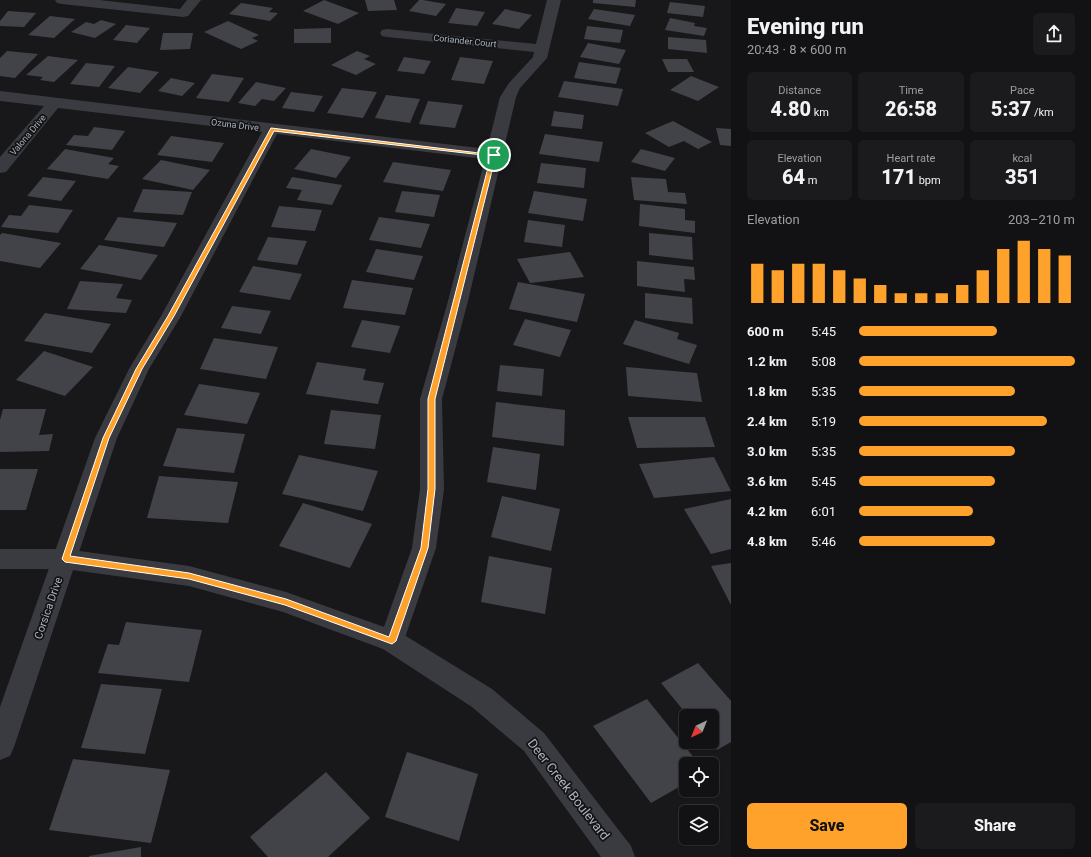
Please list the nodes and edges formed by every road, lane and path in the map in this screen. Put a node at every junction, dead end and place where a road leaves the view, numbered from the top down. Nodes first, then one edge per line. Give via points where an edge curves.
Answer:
1 (62, 0) edge
2 (194, 0) edge
3 (554, 0) edge
4 (387, 33) dead end
5 (542, 49) junction
6 (0, 96) edge
7 (55, 102) junction
8 (272, 129) junction
9 (494, 155) junction
10 (0, 168) edge
11 (0, 559) edge
12 (65, 559) junction
13 (392, 641) junction
14 (0, 747) edge
15 (620, 857) edge

1 - 2 street via 183,13
3 - 5 street
4 - 5 street, Coriander Court
5 - 9 street via 540,58 514,86 508,97
6 - 7 street, Ozuna Drive
7 - 8 street, Ozuna Drive
7 - 10 street, Valona Drive
8 - 9 street, Ozuna Drive
8 - 12 street, Corsica Drive via 171,316 139,369 109,431
9 - 13 street via 432,399 432,489 424,548
11 - 12 street, Deer Creek Boulevard
12 - 13 street, Deer Creek Boulevard via 189,576 286,602
12 - 14 street, Corsica Drive
13 - 15 street, Deer Creek Boulevard via 482,698 534,742

